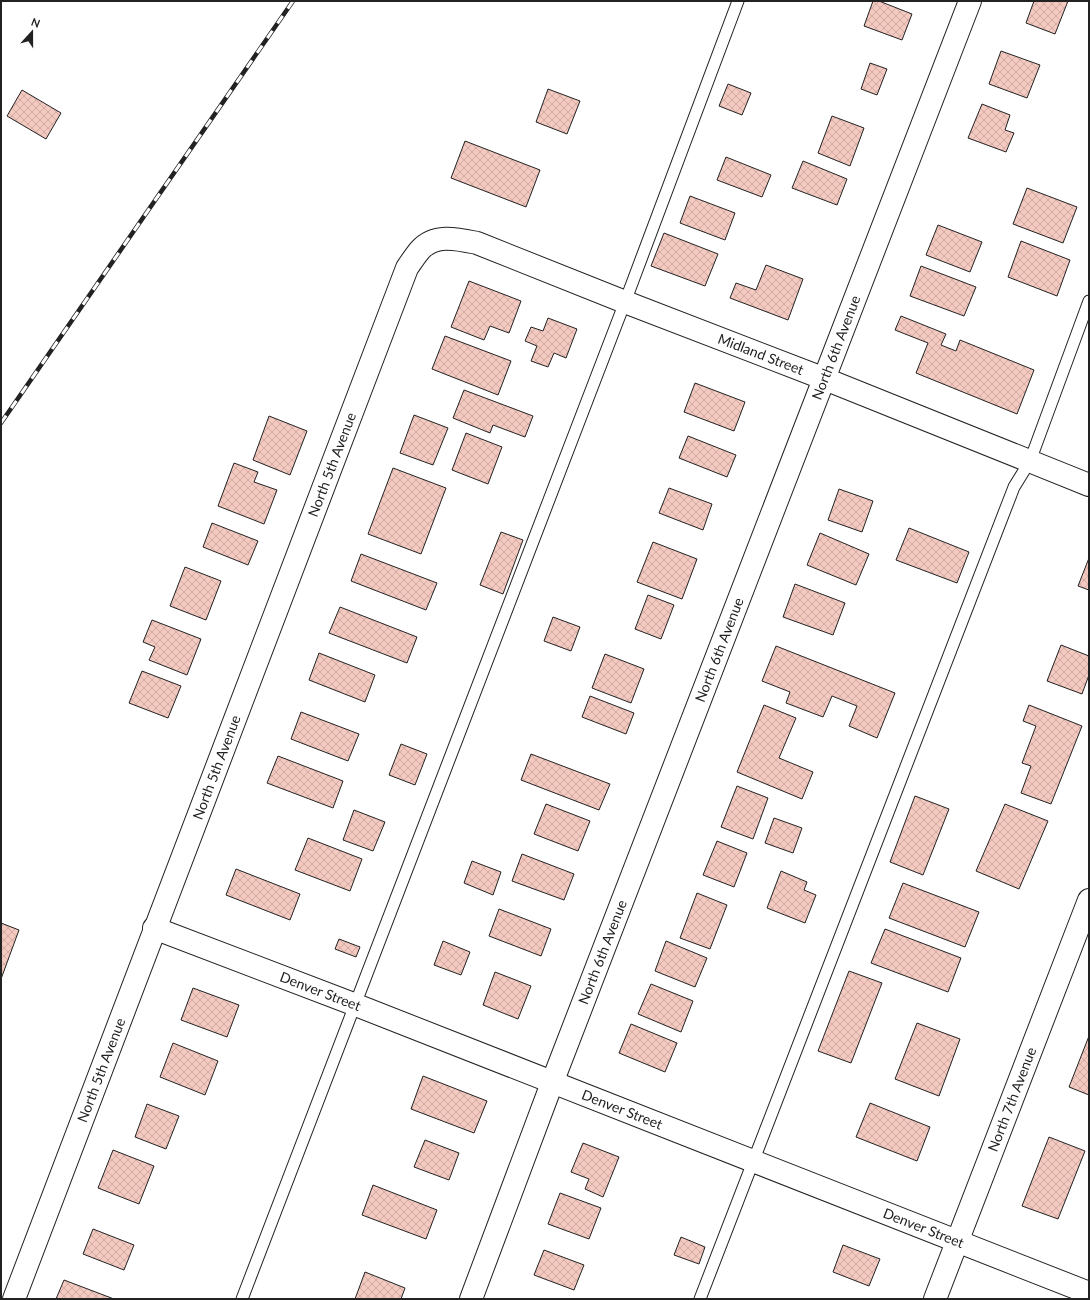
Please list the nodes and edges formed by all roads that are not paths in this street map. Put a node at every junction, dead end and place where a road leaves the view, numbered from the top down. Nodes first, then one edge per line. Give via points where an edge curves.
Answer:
1 (738, 1) edge
2 (970, 1) edge
3 (431, 242) joint
4 (1089, 301) edge
5 (625, 302) junction
6 (824, 379) junction
7 (1030, 461) junction
8 (1089, 485) edge
9 (1089, 900) edge
10 (154, 928) junction
11 (356, 1005) junction
12 (552, 1083) junction
13 (753, 1161) junction
14 (957, 1241) junction
15 (1089, 1293) edge
16 (14, 1299) edge
17 (242, 1299) edge
18 (471, 1299) edge
19 (700, 1299) edge
20 (935, 1299) edge

1 - 5 lane
2 - 6 street, North 6th Avenue
3 - 5 street, Midland Street via 452,238 476,243
3 - 10 street, North 5th Avenue via 421,249 407,268
4 - 7 lane
5 - 6 street, Midland Street
5 - 11 lane
6 - 7 street, Midland Street
6 - 12 street, North 6th Avenue
7 - 8 street, Midland Street
7 - 13 lane via 1014,487
9 - 14 street, North 7th Avenue
10 - 11 street, Denver Street
10 - 16 street, North 5th Avenue
11 - 12 street, Denver Street
11 - 17 lane
12 - 13 street, Denver Street
12 - 18 street, North 6th Avenue
13 - 14 street, Denver Street
13 - 19 lane
14 - 15 street, Denver Street
14 - 20 street, North 7th Avenue

